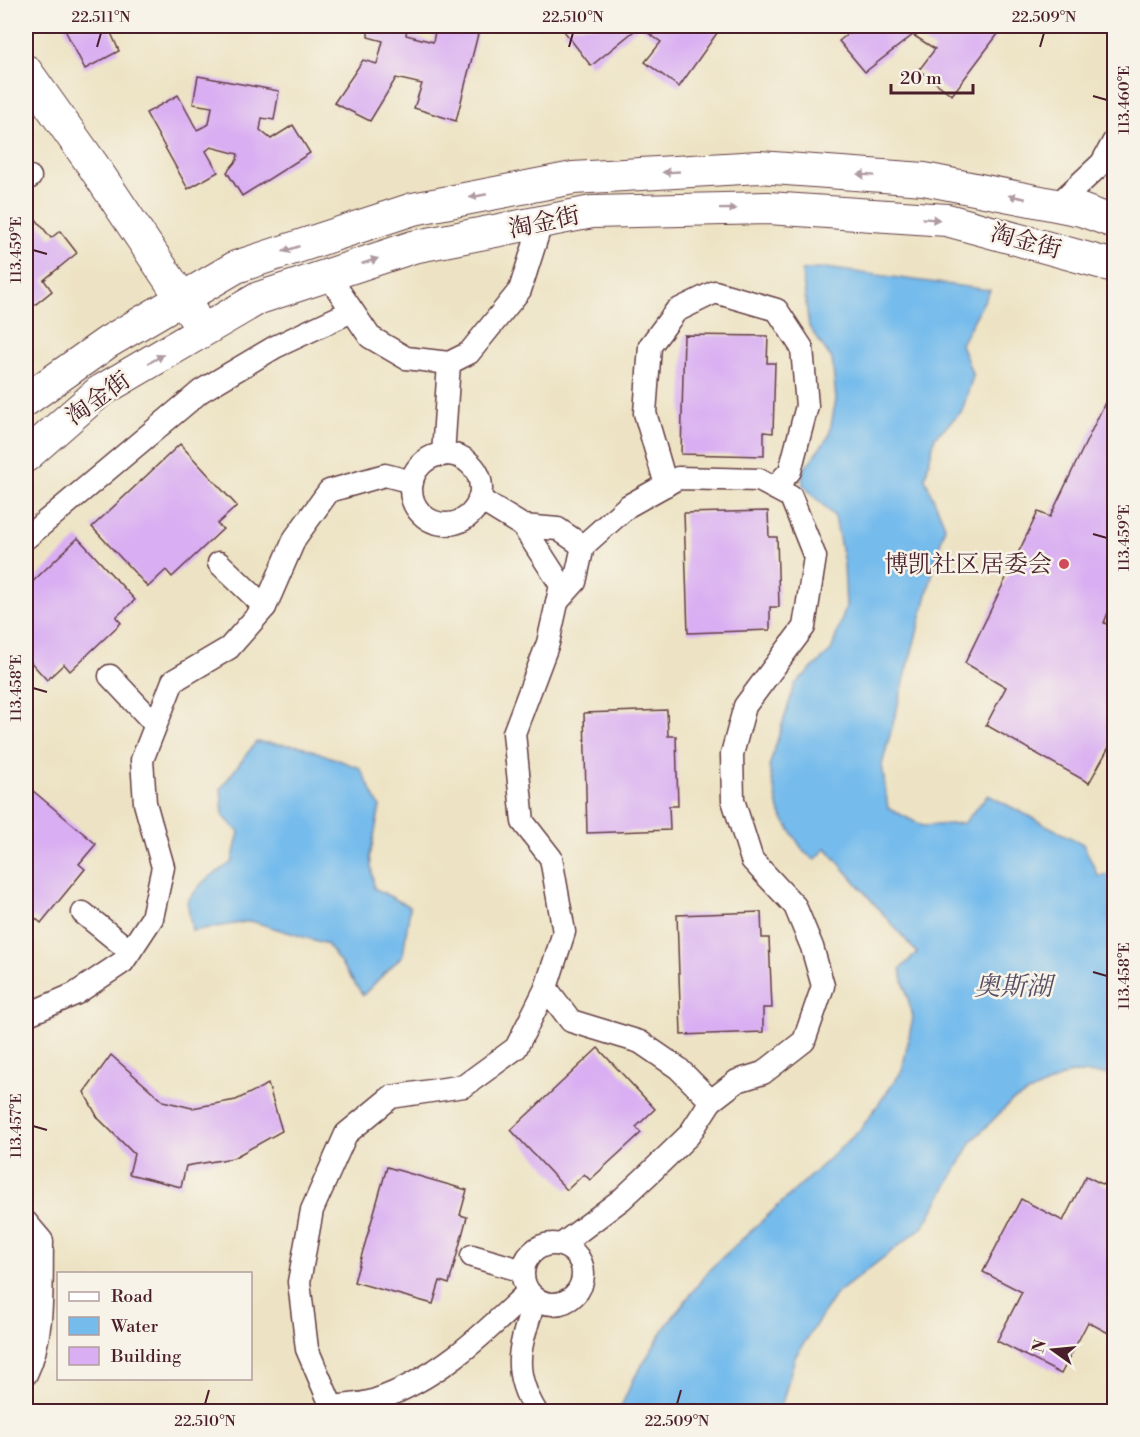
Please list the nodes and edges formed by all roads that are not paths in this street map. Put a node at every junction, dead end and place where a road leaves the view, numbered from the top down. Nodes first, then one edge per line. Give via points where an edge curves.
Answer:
1 (26, 71) edge
2 (1114, 141) edge
3 (1057, 206) junction
4 (1112, 221) edge
5 (541, 224) junction
6 (1105, 262) edge
7 (328, 275) junction
8 (183, 298) junction
9 (352, 310) junction
10 (203, 331) junction
11 (449, 363) junction
12 (26, 400) edge
13 (443, 454) junction
14 (26, 456) edge
15 (412, 482) junction
16 (666, 485) junction
17 (774, 488) junction
18 (479, 499) junction
19 (523, 526) junction
20 (26, 538) edge
21 (583, 546) junction
22 (219, 563) dead end
23 (557, 602) junction
24 (265, 607) junction
25 (110, 676) dead end
26 (155, 724) junction
27 (83, 913) dead end
28 (130, 951) junction
29 (546, 988) junction
30 (26, 1015) edge
31 (711, 1101) junction
32 (26, 1222) edge
33 (561, 1245) junction
34 (472, 1256) dead end
35 (528, 1287) junction
36 (26, 1374) edge
37 (333, 1409) edge
38 (536, 1412) edge

1 - 8 street
2 - 3 street via 1102,163
3 - 4 street, 淘金街
3 -> 8 street, 淘金街 via 924,179 759,167 573,178 413,209 237,267
4 - 6 street
5 -> 6 street, 淘金街 via 591,212 768,208 947,220
7 -> 5 street, 淘金街 via 413,247
5 - 11 street via 520,290 469,353
7 - 9 street
7 - 10 street, 淘金街 via 259,298
8 - 10 street
8 - 12 street, 淘金街 via 108,342
9 - 11 street via 370,337 406,358
9 - 20 street via 275,347 201,391
14 -> 10 street, 淘金街 via 99,392
11 - 13 street
13 - 15 street via 423,463
13 - 18 street via 454,455 473,467 481,488
15 - 18 street via 414,506 443,525 466,518
15 - 24 street via 385,475 329,491 295,538
16 - 17 street via 678,478 759,480
16 - 17 street via 645,413 650,346 676,311 714,292 777,310 802,348 807,406 790,471
16 - 21 street via 628,506
17 - 31 street via 790,497 815,557 804,627 745,706 732,754 733,800 752,860 795,906 822,986 804,1041 763,1073 737,1081
18 - 19 street
19 - 21 street via 558,529
19 - 23 street via 561,585
21 - 23 street via 575,582
22 - 24 street
23 - 29 street via 548,643 514,733 523,822 551,858 564,932
24 - 26 street via 229,648 173,681
25 - 26 street
26 - 28 street via 142,760 145,803 163,867 152,918
27 - 28 street
28 - 30 street via 123,962 75,994
29 - 31 street via 571,1022 640,1042 678,1068
29 - 37 street via 516,1048 464,1086 391,1097 346,1134 312,1210 299,1281 307,1349
31 - 33 street via 689,1135 654,1169
32 - 36 street via 42,1241 34,1358
33 - 35 street via 550,1244 531,1253
33 - 35 street via 578,1256 582,1265 578,1293 553,1305
34 - 35 street
35 - 37 street via 474,1345 419,1381 372,1401
35 - 38 street via 518,1355 524,1391

